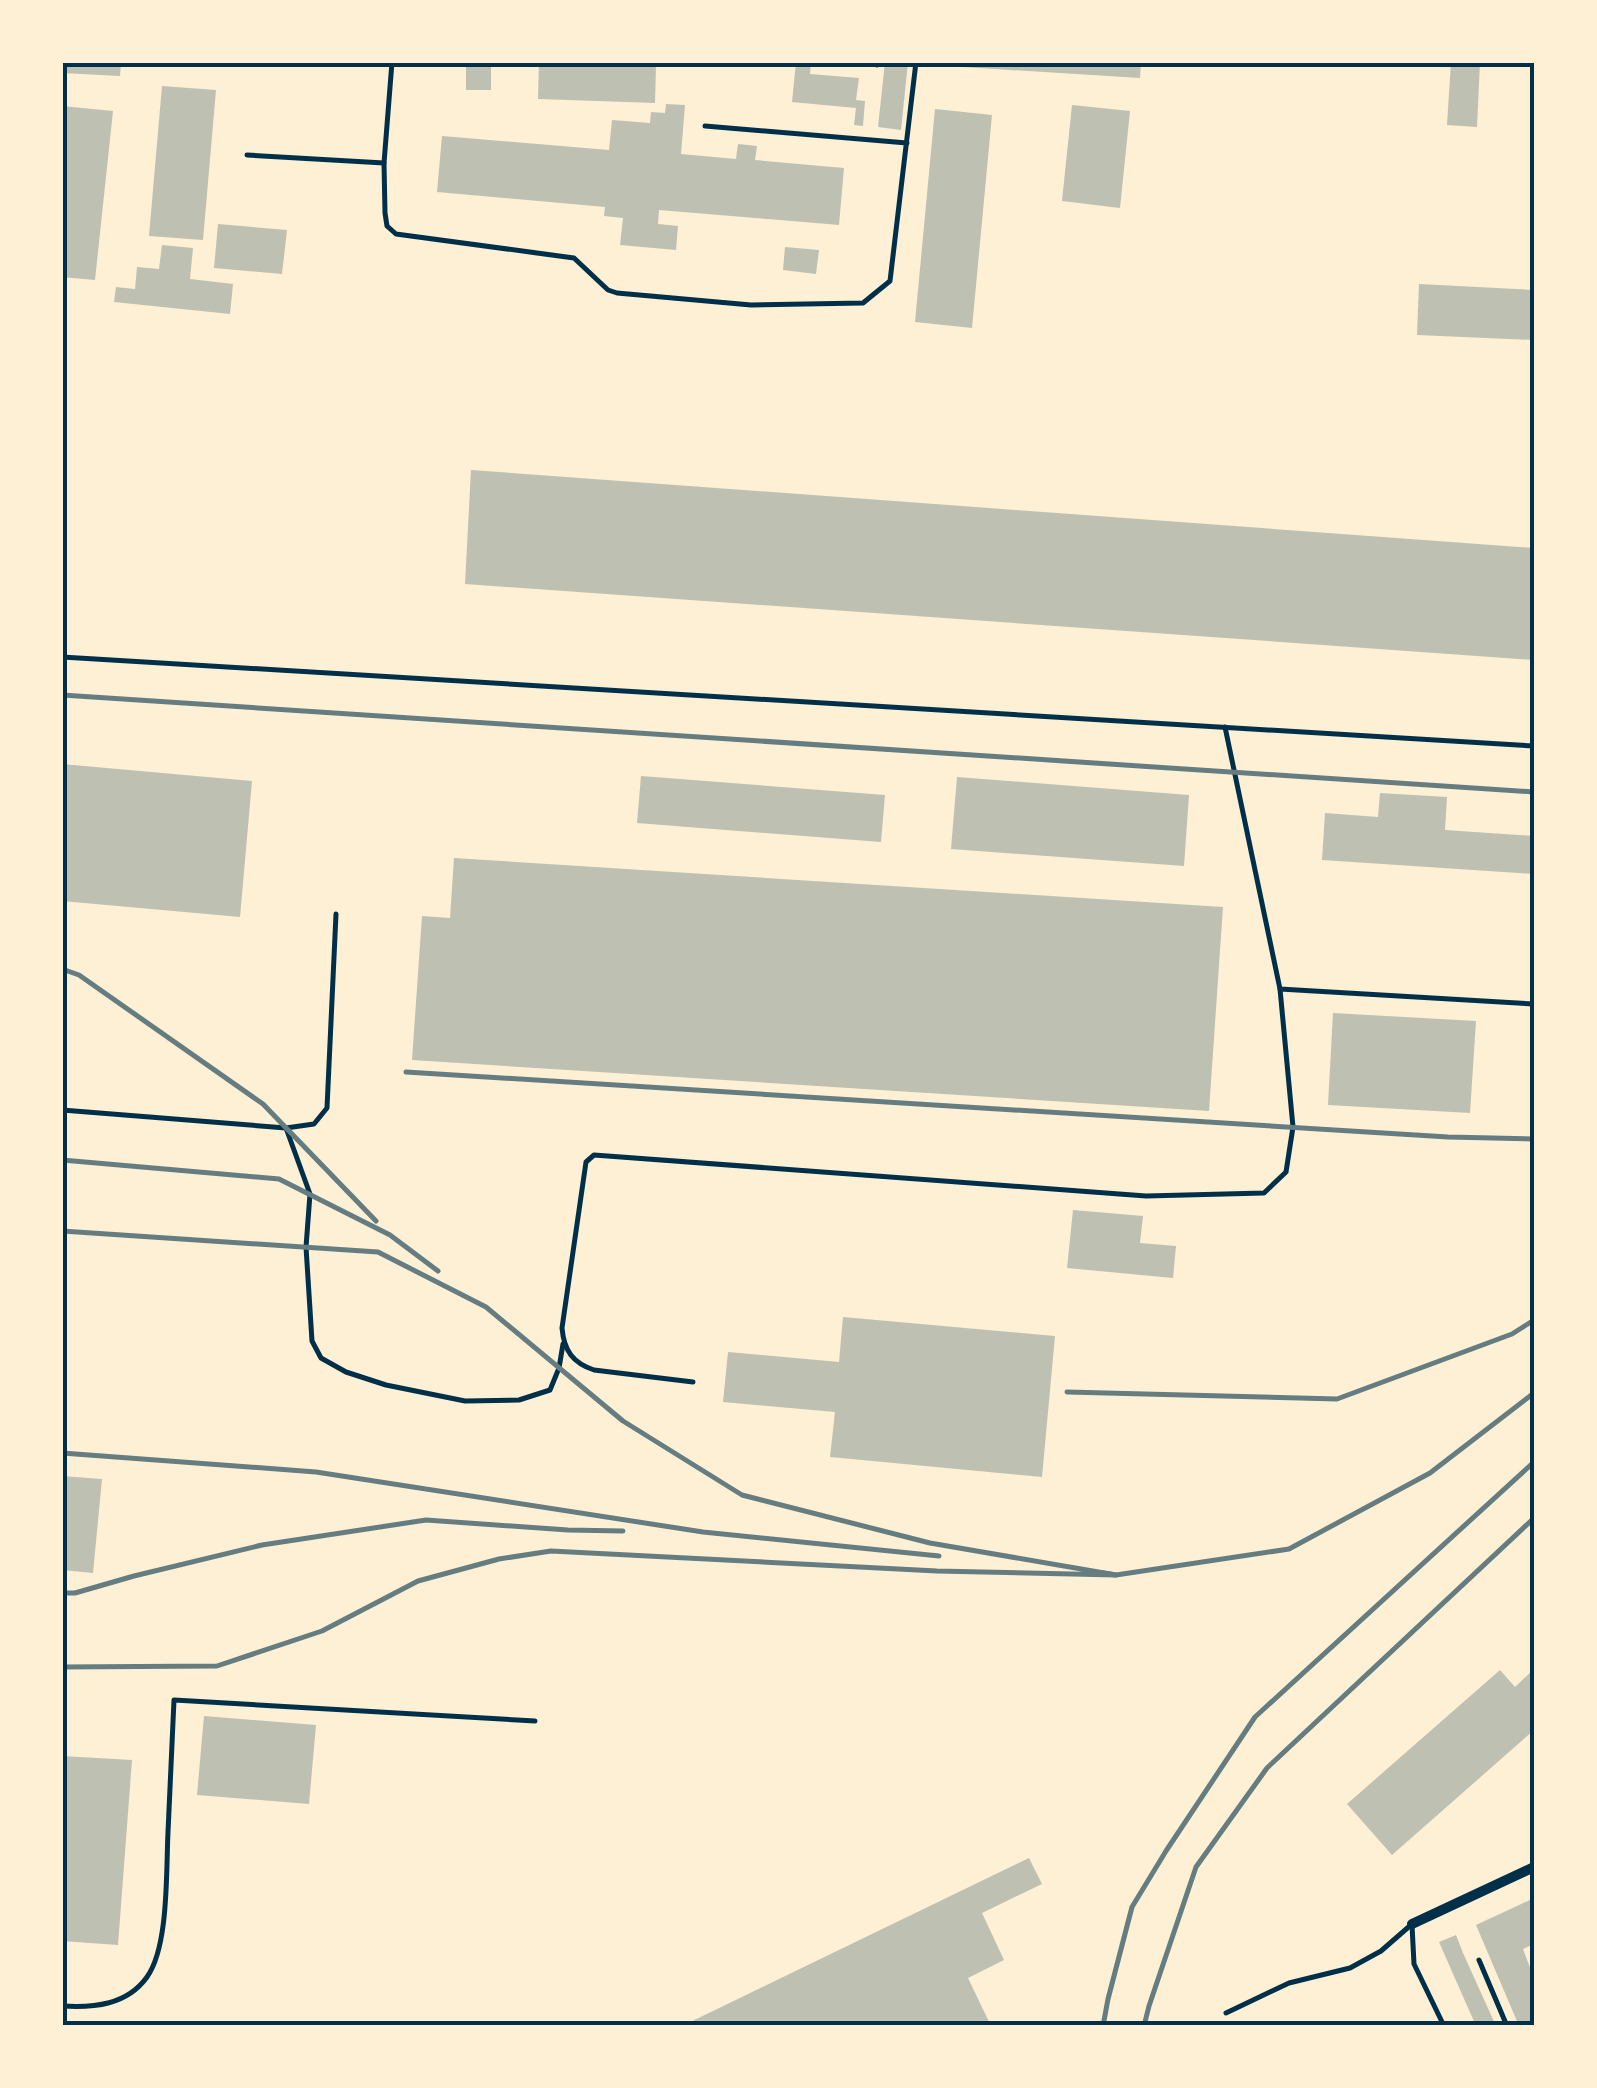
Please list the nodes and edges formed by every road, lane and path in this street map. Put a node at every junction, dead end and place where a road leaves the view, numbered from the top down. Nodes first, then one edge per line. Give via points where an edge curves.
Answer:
1 (392, 62) edge
2 (916, 62) edge
3 (705, 126) dead end
4 (906, 143) junction
5 (247, 155) dead end
6 (384, 163) junction
7 (62, 656) edge
8 (1224, 727) junction
9 (1534, 746) edge
10 (336, 914) dead end
11 (1280, 990) junction
12 (1534, 1004) edge
13 (62, 1110) edge
14 (286, 1128) junction
15 (563, 1343) junction
16 (693, 1382) dead end
17 (535, 1721) dead end
18 (1534, 1867) edge
19 (1412, 1924) junction
20 (1479, 1960) dead end
21 (62, 2006) edge
22 (1226, 2013) dead end
23 (1444, 2026) edge
24 (1508, 2026) edge

1 - 6 lane
2 - 4 lane
3 - 4 lane
4 - 6 lane via 890,281 864,303 751,306 616,293 574,258 396,234 387,226
5 - 6 lane
7 - 8 lane
8 - 9 lane
8 - 11 lane
10 - 14 lane via 327,1108 314,1124
11 - 12 lane
11 - 15 lane via 1292,1127 1286,1172 1264,1192 1146,1196 594,1155 586,1162
13 - 14 lane
14 - 15 lane via 310,1194 312,1340 321,1358 386,1384 465,1401 520,1400 550,1390
15 - 16 lane via 580,1365 594,1370
17 - 21 lane via 174,1700 164,1919 152,1968 144,1982 113,2002
18 - 19 street
19 - 22 lane via 1382,1952 1350,1968 1288,1983
19 - 23 lane via 1414,1964
20 - 24 lane

